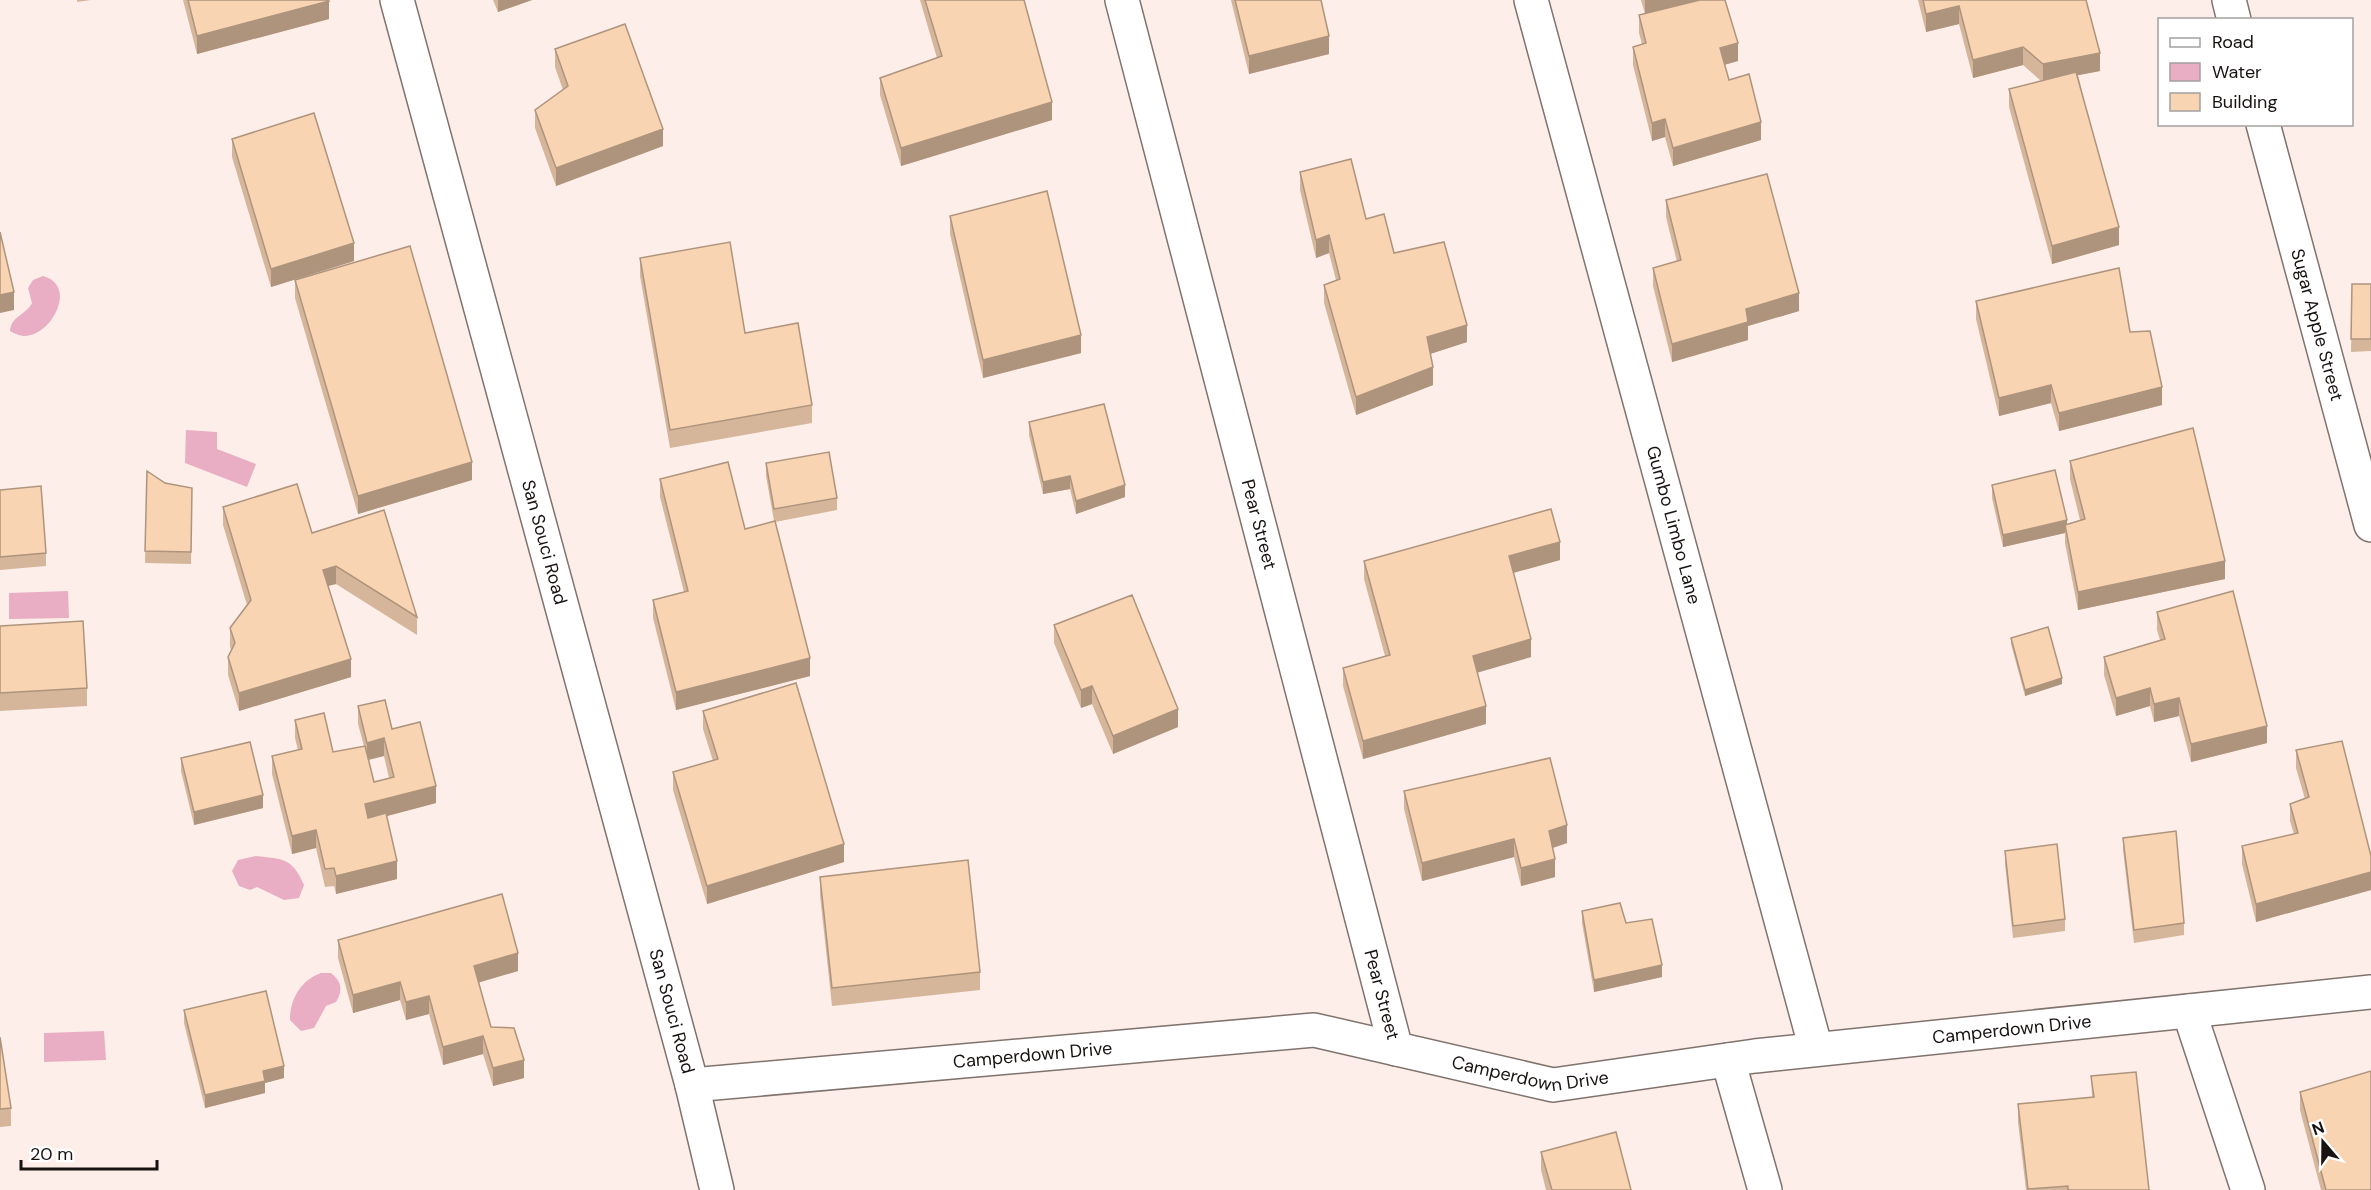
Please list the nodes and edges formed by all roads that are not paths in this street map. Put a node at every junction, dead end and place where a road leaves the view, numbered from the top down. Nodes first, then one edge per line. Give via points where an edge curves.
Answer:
1 (397, 0) edge
2 (1122, 0) edge
3 (1531, 0) edge
4 (2229, 0) edge
5 (2234, 18) edge
6 (2264, 126) edge
7 (2371, 525) edge
8 (2371, 992) edge
9 (2189, 1011) junction
10 (1396, 1049) junction
11 (1816, 1050) junction
12 (1728, 1060) junction
13 (692, 1084) junction
14 (717, 1190) edge
15 (1765, 1190) edge
16 (2248, 1190) edge

1 - 13 street, San Souci Road
2 - 10 street, Pear Street
3 - 11 street, Gumbo Limbo Lane
4 - 5 street
6 - 7 street, Sugar Apple Street
8 - 9 street, Camperdown Drive
9 - 11 street, Camperdown Drive
9 - 16 street
10 - 12 street, Camperdown Drive via 1553,1085
10 - 13 street, Camperdown Drive via 1314,1030
11 - 12 street, Camperdown Drive
12 - 15 street
13 - 14 street, San Souci Road

